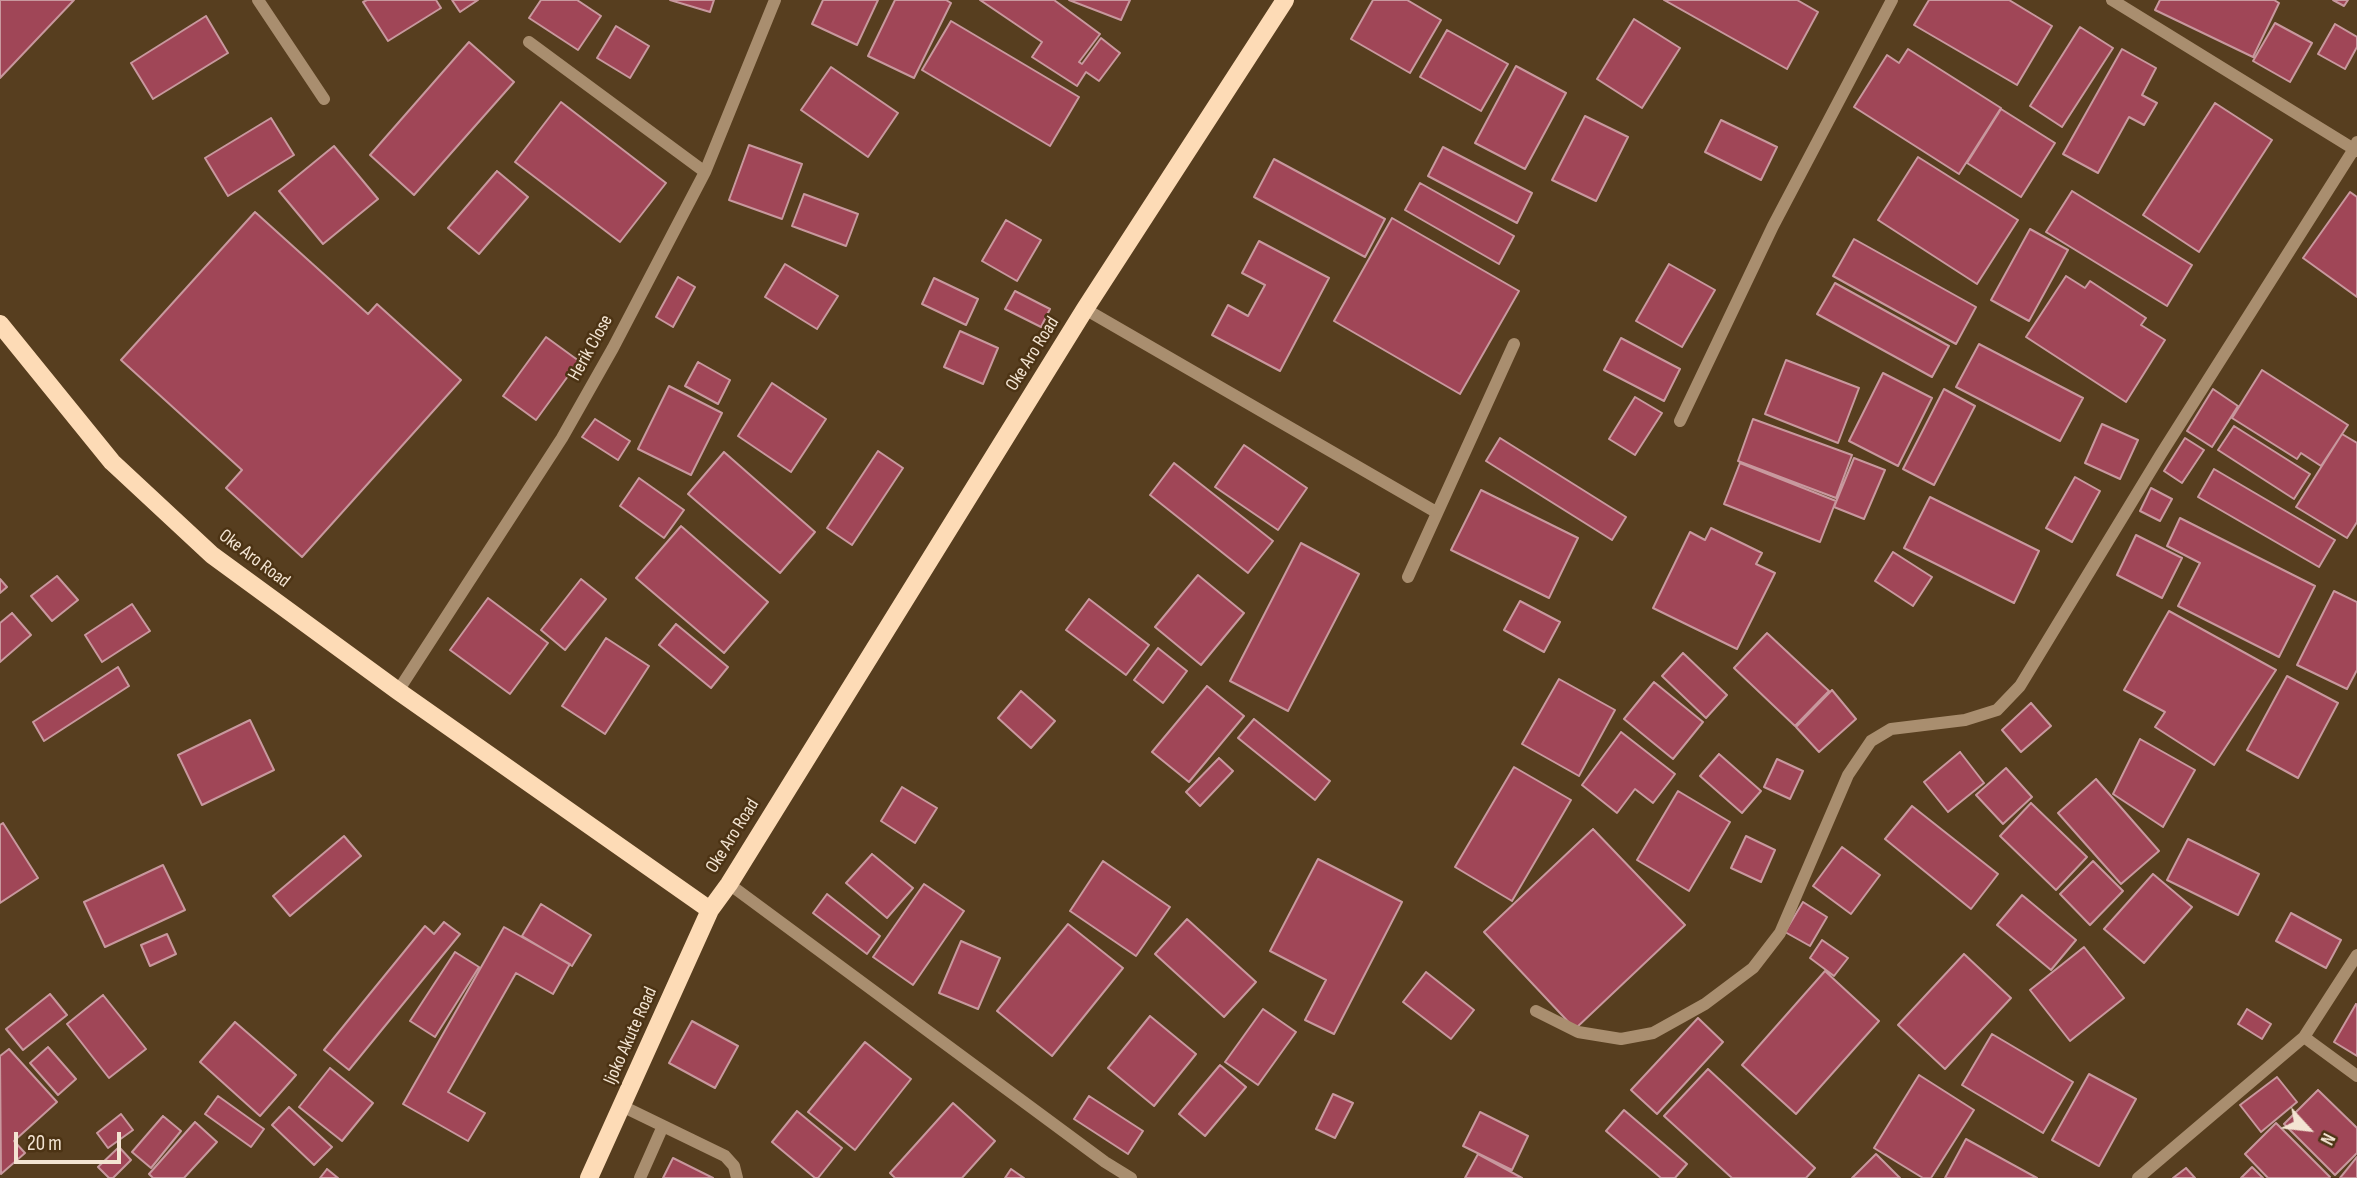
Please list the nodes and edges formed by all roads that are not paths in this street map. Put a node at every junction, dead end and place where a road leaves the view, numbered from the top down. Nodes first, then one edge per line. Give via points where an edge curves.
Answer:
1 (258, 0) edge
2 (775, 0) edge
3 (1285, 0) edge
4 (1892, 0) edge
5 (2112, 0) edge
6 (529, 42) dead end
7 (324, 99) dead end
8 (2356, 147) edge
9 (705, 172) junction
10 (1086, 309) junction
11 (0, 324) edge
12 (1514, 344) dead end
13 (1680, 421) dead end
14 (1436, 512) junction
15 (1408, 577) dead end
16 (397, 691) junction
17 (729, 884) junction
18 (710, 910) junction
19 (2357, 955) edge
20 (1536, 1011) dead end
21 (2304, 1037) junction
22 (2357, 1076) edge
23 (622, 1106) junction
24 (663, 1126) junction
25 (589, 1178) edge
26 (640, 1178) edge
27 (737, 1178) edge
28 (1131, 1178) edge
29 (2138, 1178) edge

1 - 7 street
2 - 9 street, Herik Close
3 - 10 main road, Oke Aro Road
4 - 13 street via 1773,226
5 - 8 street
6 - 9 street
8 - 20 street via 2020,685 1997,710 1965,720 1891,729 1871,741 1849,775 1780,933 1753,968 1705,1004 1653,1033 1621,1039 1578,1032
9 - 16 street, Herik Close via 562,438
10 - 14 street
10 - 17 main road, Oke Aro Road
11 - 16 main road, Oke Aro Road via 112,462 159,508 212,555
12 - 14 street
14 - 15 street
16 - 18 main road, Oke Aro Road
17 - 18 main road, Oke Aro Road
17 - 28 street
18 - 23 main road, Ijoko Akute Road
19 - 21 street
21 - 22 street
21 - 29 street
23 - 24 street
23 - 25 main road, Ijoko Akute Road
24 - 26 street
24 - 27 street via 725,1156

